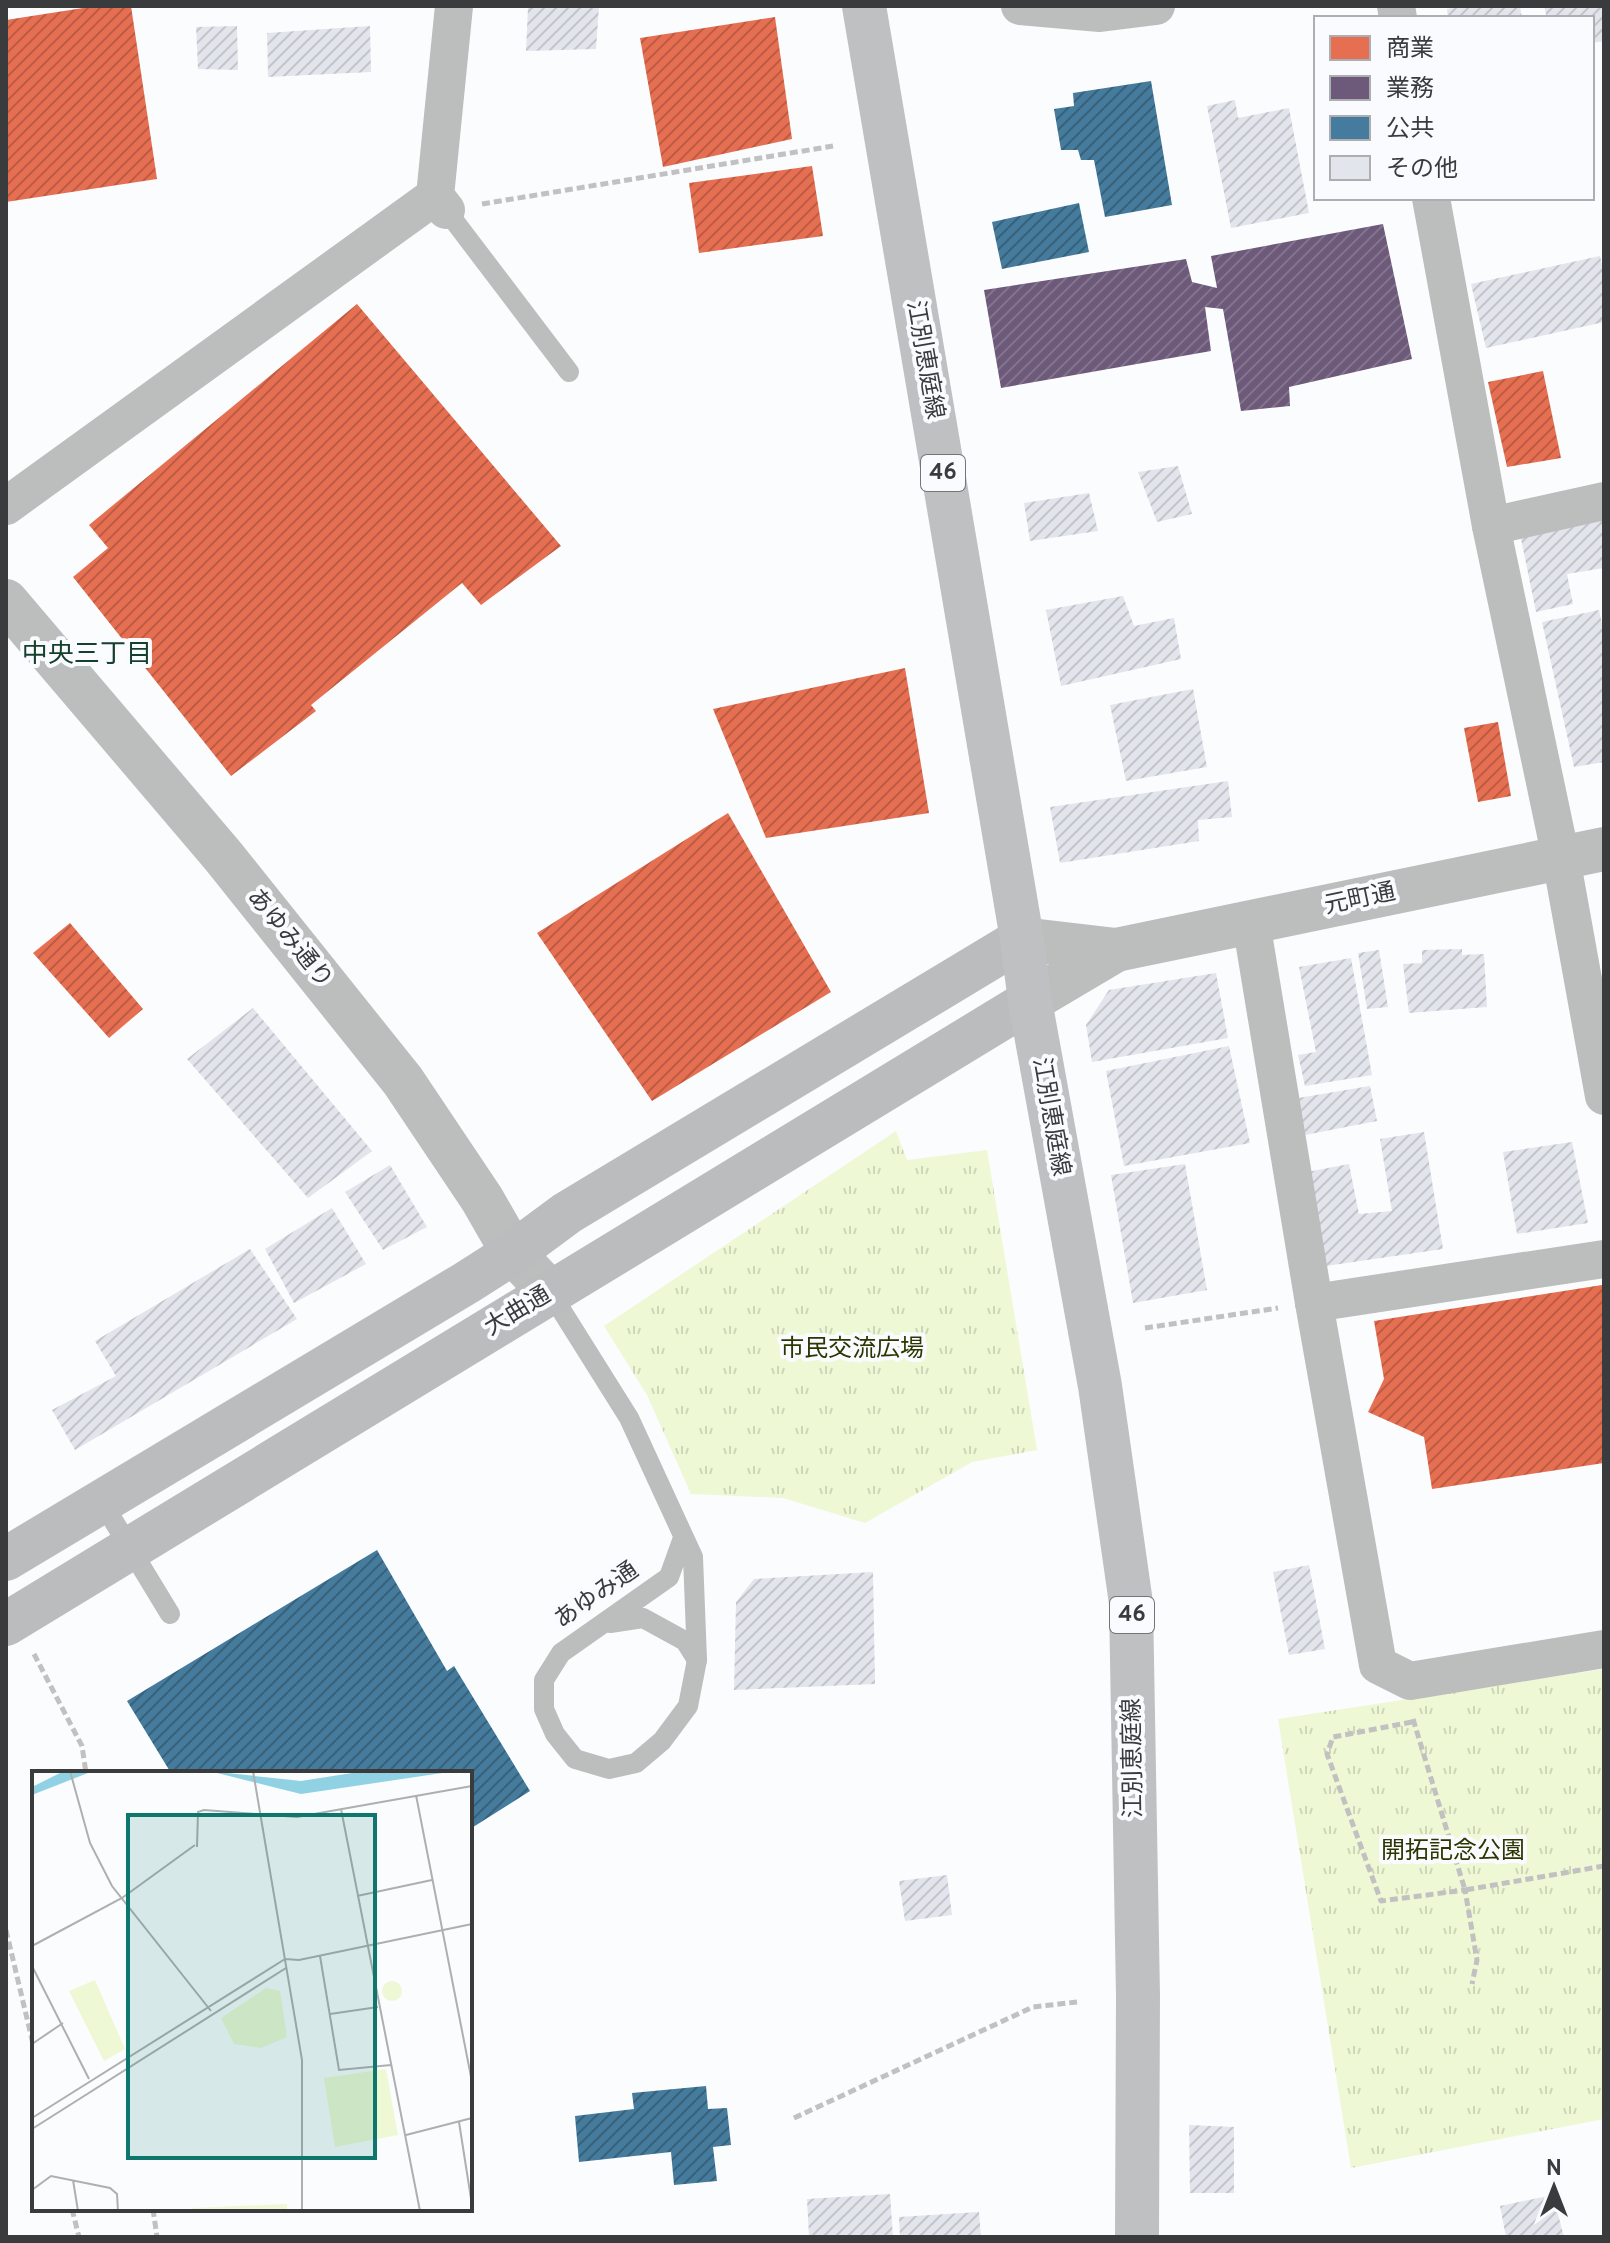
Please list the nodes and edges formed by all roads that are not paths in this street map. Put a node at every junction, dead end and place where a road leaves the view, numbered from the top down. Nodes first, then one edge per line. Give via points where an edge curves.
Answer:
1 (454, 6) edge
2 (864, 6) edge
3 (1020, 6) edge
4 (1156, 6) edge
5 (1431, 200) edge
6 (440, 203) junction
7 (569, 372) dead end
8 (1604, 501) edge
9 (6, 506) edge
10 (1491, 526) junction
11 (6, 601) edge
12 (1604, 849) edge
13 (1561, 858) junction
14 (1251, 922) junction
15 (1022, 939) junction
16 (1116, 950) junction
17 (1030, 1001) junction
18 (1604, 1096) edge
19 (513, 1253) junction
20 (1604, 1259) edge
21 (550, 1292) junction
22 (1314, 1303) junction
23 (102, 1502) junction
24 (683, 1538) junction
25 (131, 1550) junction
26 (6, 1559) edge
27 (170, 1614) dead end
28 (11, 1621) edge
29 (606, 1623) junction
30 (1604, 1649) edge
31 (697, 1660) junction
32 (1137, 2237) edge

1 - 6 street
2 - 15 main road, 江別恵庭線 / 46
3 - 4 street via 1100,13
5 - 10 street
6 - 7 lane
6 - 9 street
8 - 10 street
10 - 13 street
11 - 19 street, あゆみ通り via 223,856 403,1081
12 - 13 street, 元町通
13 - 14 street, 元町通
13 - 18 street
14 - 16 street, 元町通
14 - 22 street
15 - 16 street
15 - 17 main road, 江別恵庭線 / 46
15 - 19 main road via 567,1213
16 - 17 street
17 - 21 main road, 大曲通
17 - 32 main road, 江別恵庭線 / 46 via 1100,1386 1131,1603
19 - 21 street, あゆみ通り
19 - 23 main road
20 - 22 street
21 - 24 lane, あゆみ通 via 629,1418
21 - 25 main road, 大曲通
22 - 30 street via 1378,1665 1410,1681
23 - 25 lane
23 - 26 main road
24 - 29 lane, あゆみ通 via 669,1577
24 - 31 lane, あゆみ通 via 693,1557
25 - 27 lane
25 - 28 main road, 大曲通
29 - 31 lane via 643,1618 685,1641
29 - 31 lane, あゆみ通 via 561,1653 544,1680 544,1709 575,1759 609,1769 636,1763 662,1741 688,1706

